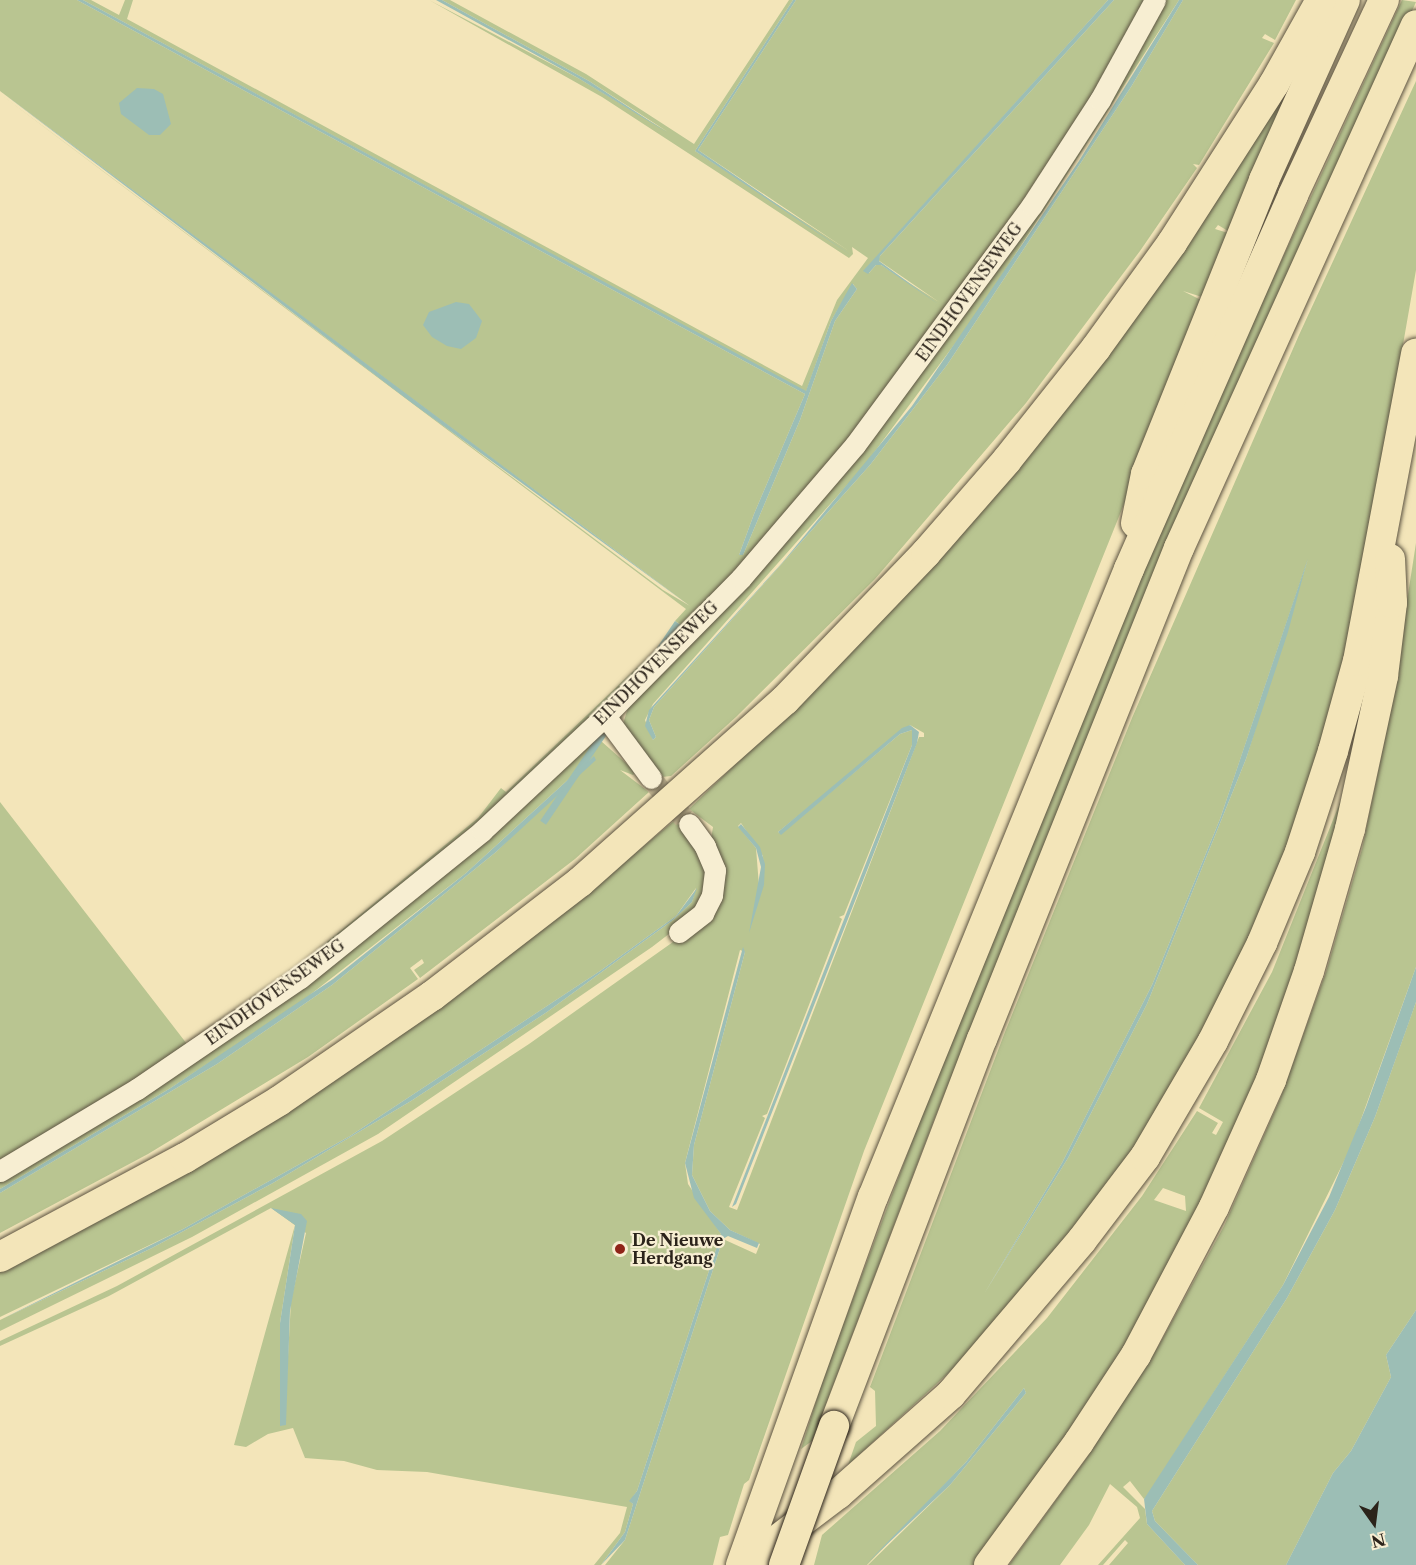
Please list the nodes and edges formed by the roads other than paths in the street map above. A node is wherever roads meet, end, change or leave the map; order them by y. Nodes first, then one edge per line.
1 (1155, 0) edge
2 (1321, 0) edge
3 (1346, 0) edge
4 (1384, 0) edge
5 (1416, 25) edge
6 (1416, 353) edge
7 (1388, 515) junction
8 (1129, 569) junction
9 (605, 716) junction
10 (651, 778) tunnel mouth
11 (689, 824) tunnel mouth
12 (679, 932) dead end
13 (0, 1171) edge
14 (0, 1257) edge
15 (743, 1565) edge
16 (784, 1565) edge
17 (989, 1565) edge

1 - 9 street, EINDHOVENSEWEG
2 - 14 highway
3 - 8 highway
4 - 8 highway
5 - 16 highway, bridge
6 - 7 highway
7 - 15 highway
7 - 17 highway
8 - 15 highway
9 - 10 street
9 - 13 street, EINDHOVENSEWEG
11 - 12 street

